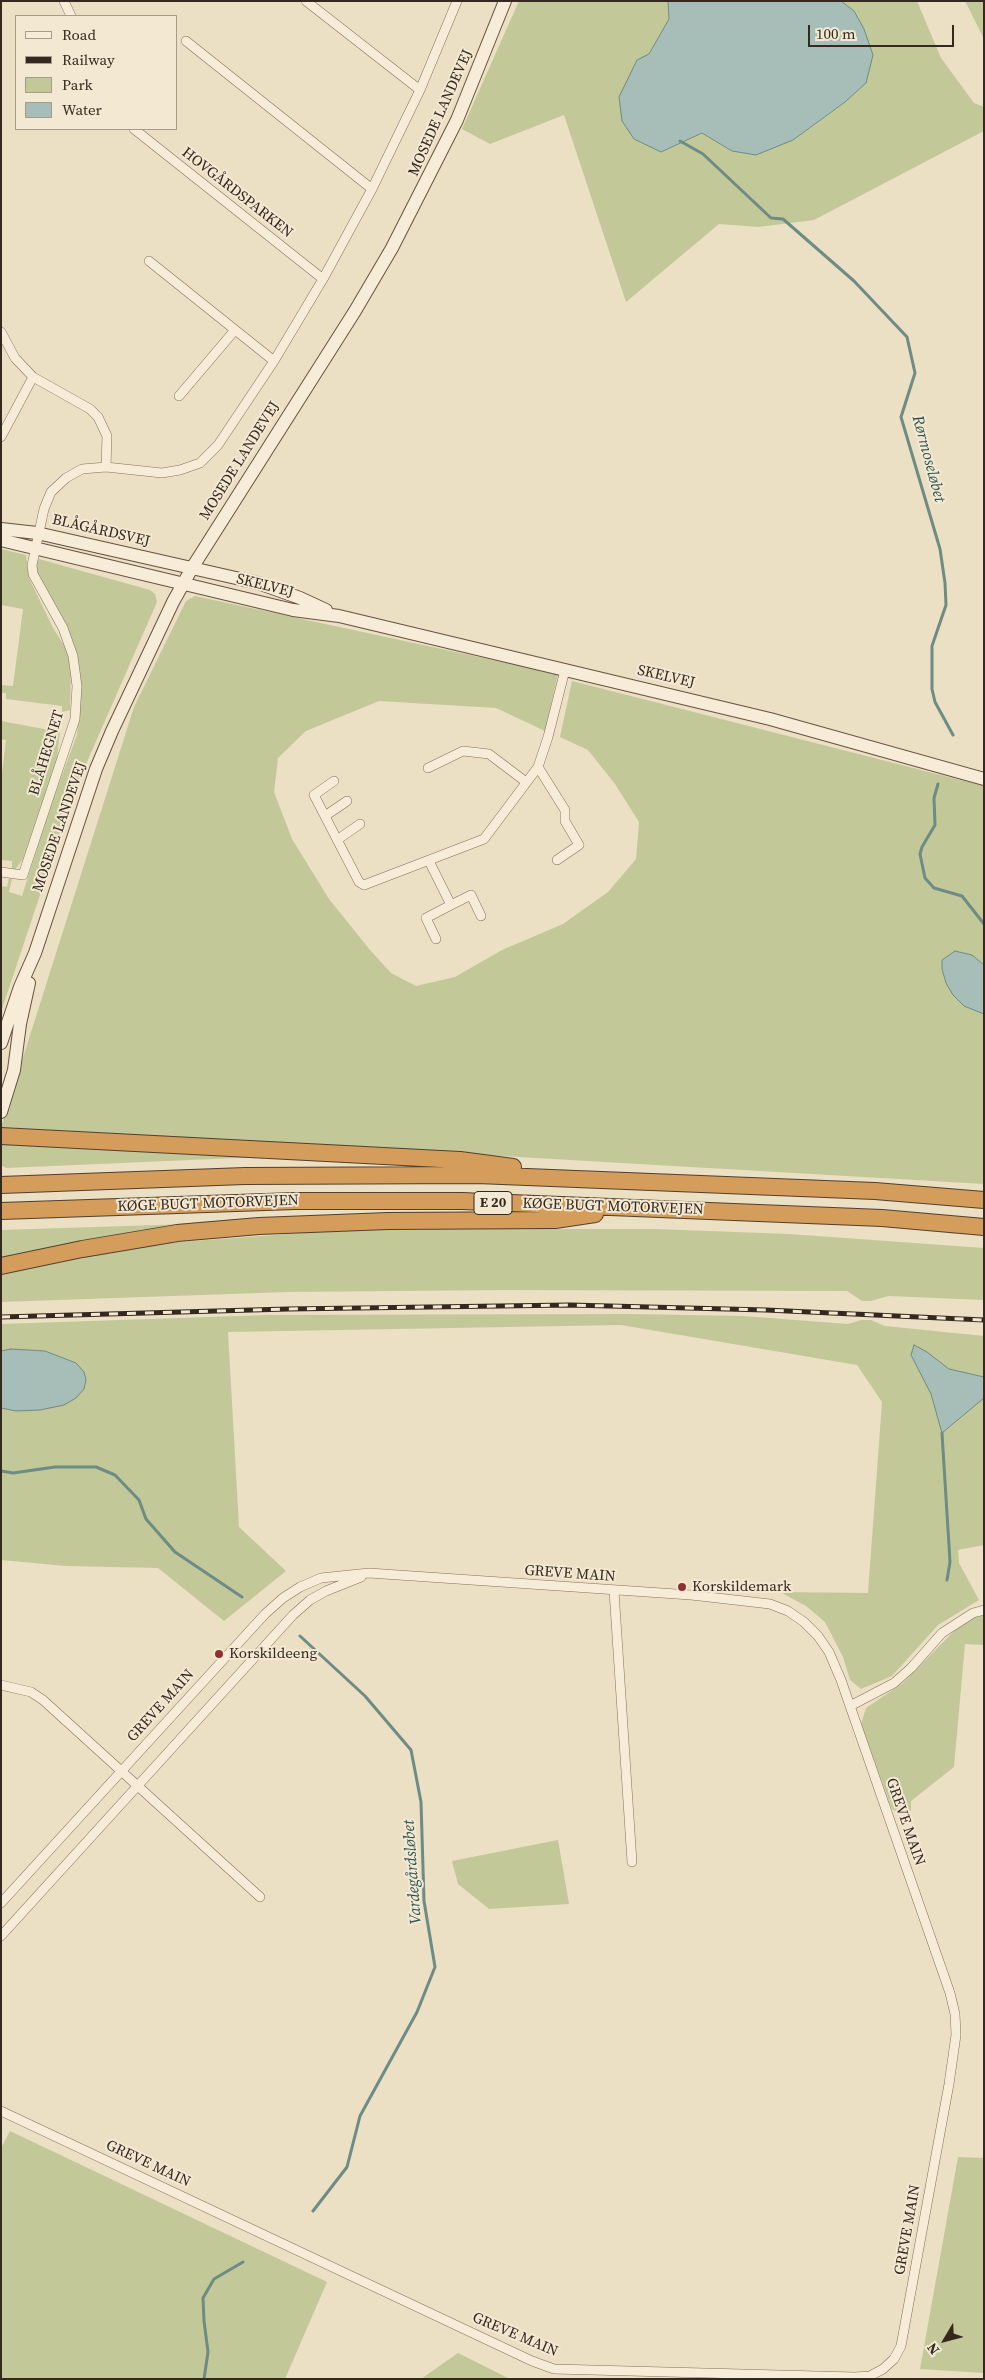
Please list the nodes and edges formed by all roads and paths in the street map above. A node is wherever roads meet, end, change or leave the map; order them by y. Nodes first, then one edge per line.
1 (64, 1) edge
2 (306, 1) edge
3 (457, 1) edge
4 (506, 1) edge
5 (71, 15) edge
6 (186, 41) dead end
7 (420, 90) junction
8 (135, 130) edge
9 (372, 189) junction
10 (149, 262) dead end
11 (322, 279) junction
12 (235, 330) junction
13 (1, 332) edge
14 (274, 361) junction
15 (33, 377) junction
16 (179, 396) dead end
17 (1, 437) edge
18 (106, 468) junction
19 (1, 529) edge
20 (37, 534) junction
21 (1, 540) edge
22 (34, 548) junction
23 (192, 568) junction
24 (185, 582) junction
25 (339, 616) junction
26 (565, 670) junction
27 (538, 767) junction
28 (428, 768) dead end
29 (984, 779) edge
30 (334, 781) dead end
31 (526, 782) junction
32 (347, 801) dead end
33 (325, 816) junction
34 (360, 824) dead end
35 (337, 840) junction
36 (557, 860) dead end
37 (429, 861) junction
38 (1, 872) edge
39 (451, 905) junction
40 (481, 916) dead end
41 (436, 939) dead end
42 (35, 953) junction
43 (1, 1043) edge
44 (1, 1112) edge
45 (1, 1125) edge
46 (8, 1136) edge
47 (597, 1179) junction
48 (1, 1185) edge
49 (984, 1200) edge
50 (629, 1208) junction
51 (1, 1211) edge
52 (984, 1227) edge
53 (1, 1266) edge
54 (369, 1573) junction
55 (614, 1591) junction
56 (984, 1610) edge
57 (1, 1685) edge
58 (850, 1706) junction
59 (121, 1771) junction
60 (138, 1785) junction
61 (632, 1862) dead end
62 (260, 1897) dead end
63 (1, 1904) edge
64 (1, 1936) edge
65 (1, 2111) edge

1 - 5 street
2 - 7 street
3 - 7 street
4 - 23 street, MOSEDE LANDEVEJ
6 - 9 street
7 - 9 street
8 - 11 street, HOVGÅRDSPARKEN
9 - 11 street
10 - 12 street
11 - 14 street
12 - 14 street
12 - 16 street
13 - 15 street
14 - 18 street
15 - 17 street
15 - 18 street
18 - 20 street
19 - 20 street, BLÅGÅRDSVEJ
20 - 22 street, BLÅHEGNET
20 - 23 street, BLÅGÅRDSVEJ
21 - 22 street, BLÅGÅRDSVEJ
22 - 24 street, BLÅGÅRDSVEJ
22 - 38 street, BLÅHEGNET
23 - 24 street, MOSEDE LANDEVEJ
23 - 25 street, SKELVEJ
24 - 25 street, SKELVEJ
24 - 42 street, MOSEDE LANDEVEJ
25 - 26 street, SKELVEJ
26 - 27 street
26 - 29 street, SKELVEJ
27 - 31 street
27 - 36 street
28 - 31 street
30 - 33 street
31 - 37 street
32 - 33 street
33 - 35 street
34 - 35 street
35 - 37 street
37 - 39 street
39 - 40 street
39 - 41 street
42 - 43 street, MOSEDE LANDEVEJ
42 - 44 street, MOSEDE LANDEVEJ
45 - 46 highway
46 - 47 highway
47 - 48 highway, KØGE BUGT MOTORVEJEN / E 20
47 - 49 highway, KØGE BUGT MOTORVEJEN / E 20
50 - 51 highway, KØGE BUGT MOTORVEJEN / E 20
50 - 52 highway, KØGE BUGT MOTORVEJEN / E 20
50 - 53 highway
54 - 55 street, GREVE MAIN
54 - 59 street, GREVE MAIN
54 - 60 street, GREVE MAIN
55 - 58 street, GREVE MAIN
55 - 61 street
56 - 58 street
57 - 59 street
58 - 65 street, GREVE MAIN
59 - 60 street
59 - 63 street, GREVE MAIN
60 - 62 street
60 - 64 street, GREVE MAIN

